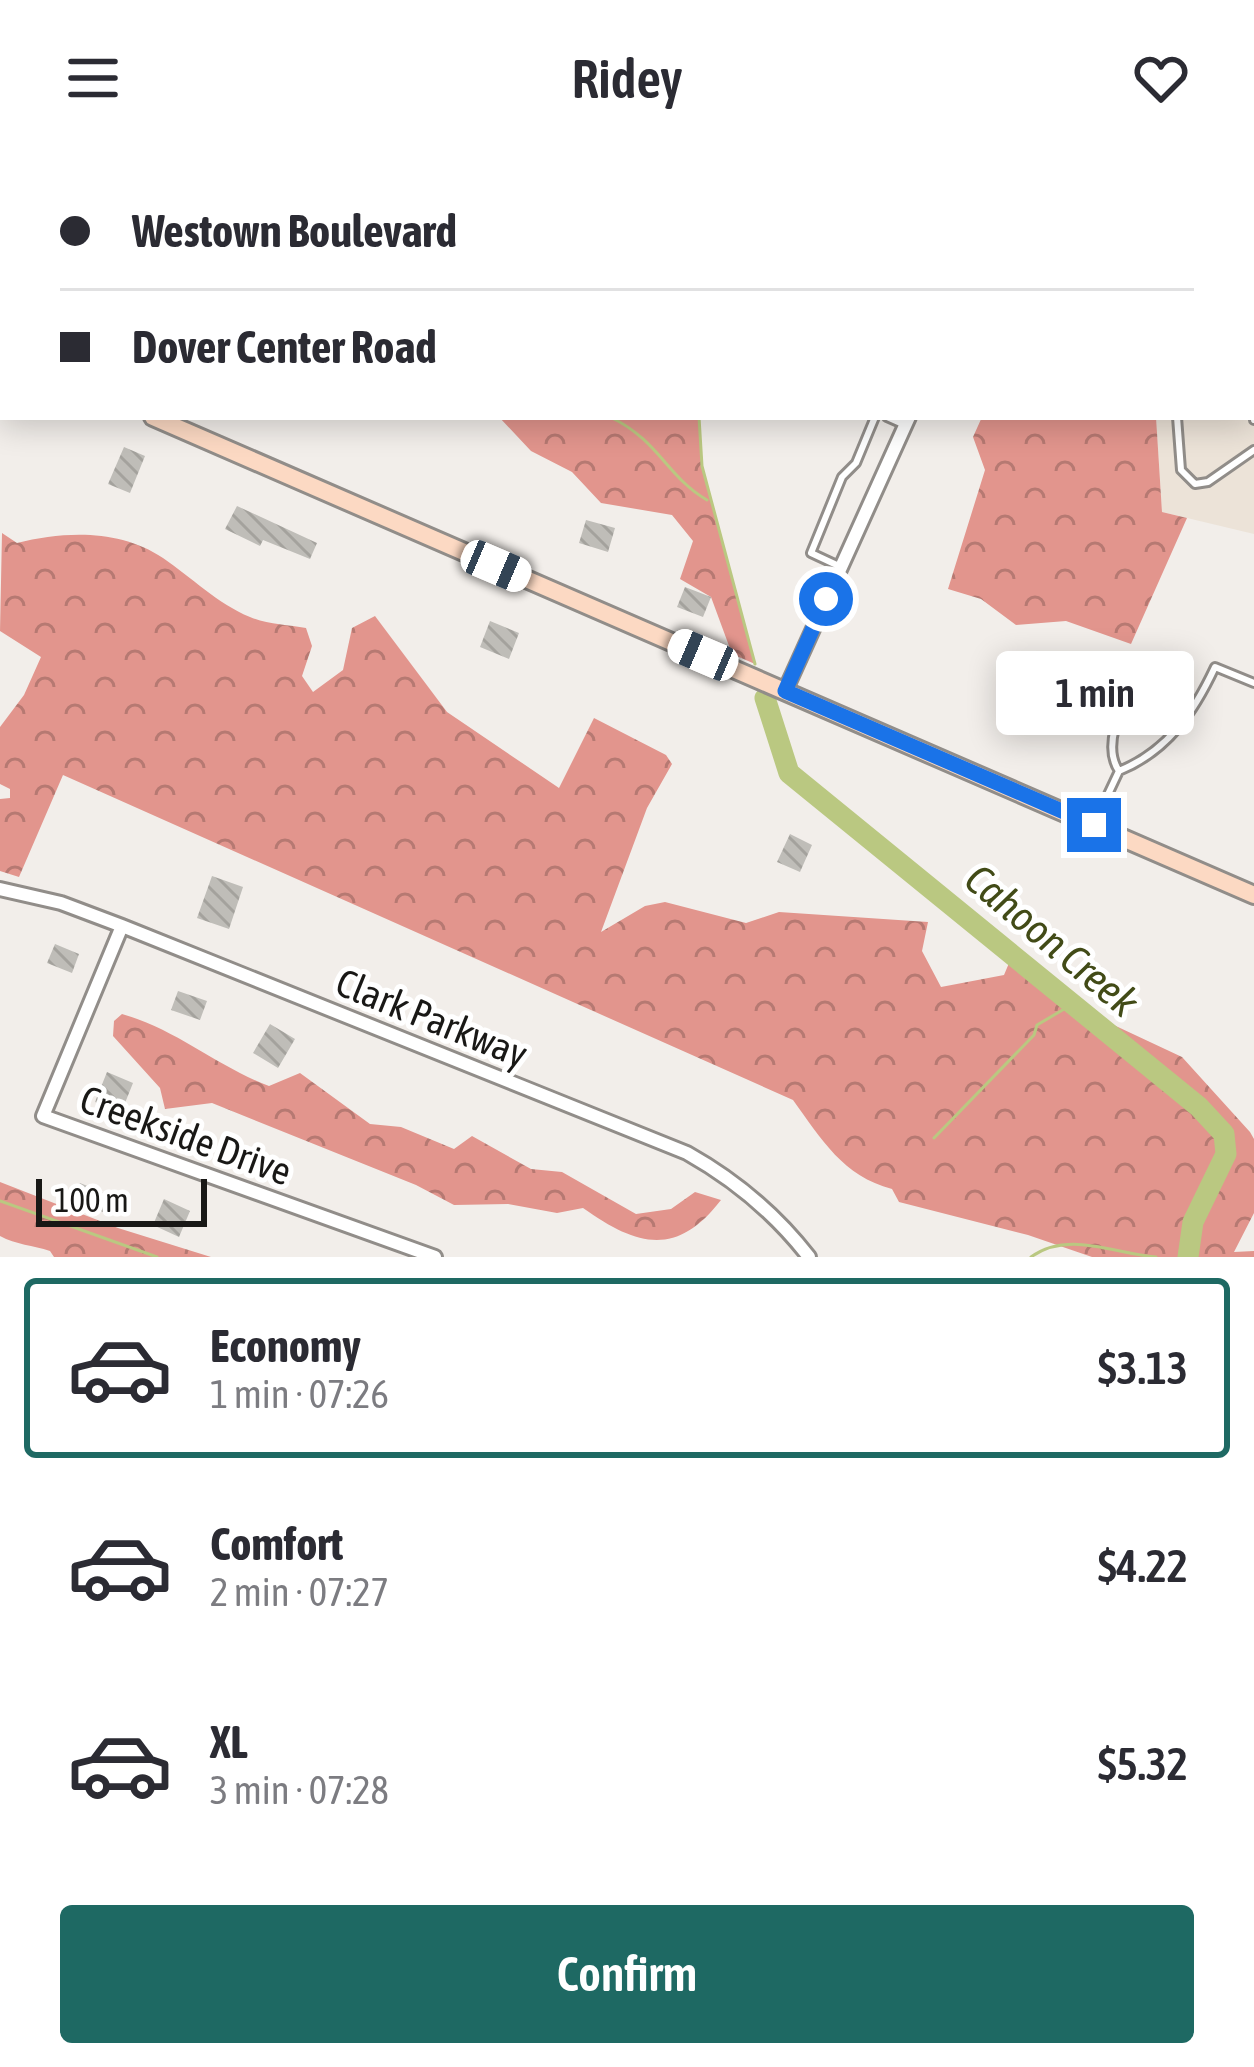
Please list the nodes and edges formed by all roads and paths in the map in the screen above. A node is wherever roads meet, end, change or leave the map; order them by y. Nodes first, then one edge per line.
1 (160, 420) edge
2 (874, 420) edge
3 (1178, 420) edge
4 (907, 421) edge
5 (1254, 450) edge
6 (841, 567) junction
7 (1254, 683) edge
8 (785, 691) junction
9 (1189, 716) junction
10 (1119, 771) junction
11 (1094, 825) junction
12 (0, 889) edge
13 (1254, 895) edge
14 (122, 926) junction
15 (435, 1257) edge
16 (808, 1257) edge

1 - 8 street
2 - 6 lane
3 - 5 lane
4 - 6 street
6 - 8 street
7 - 9 lane
8 - 11 street
9 - 10 lane
9 - 10 lane
10 - 11 lane
11 - 13 street
12 - 14 street, Clark Parkway
14 - 15 street, Creekside Drive
14 - 16 street, Clark Parkway

